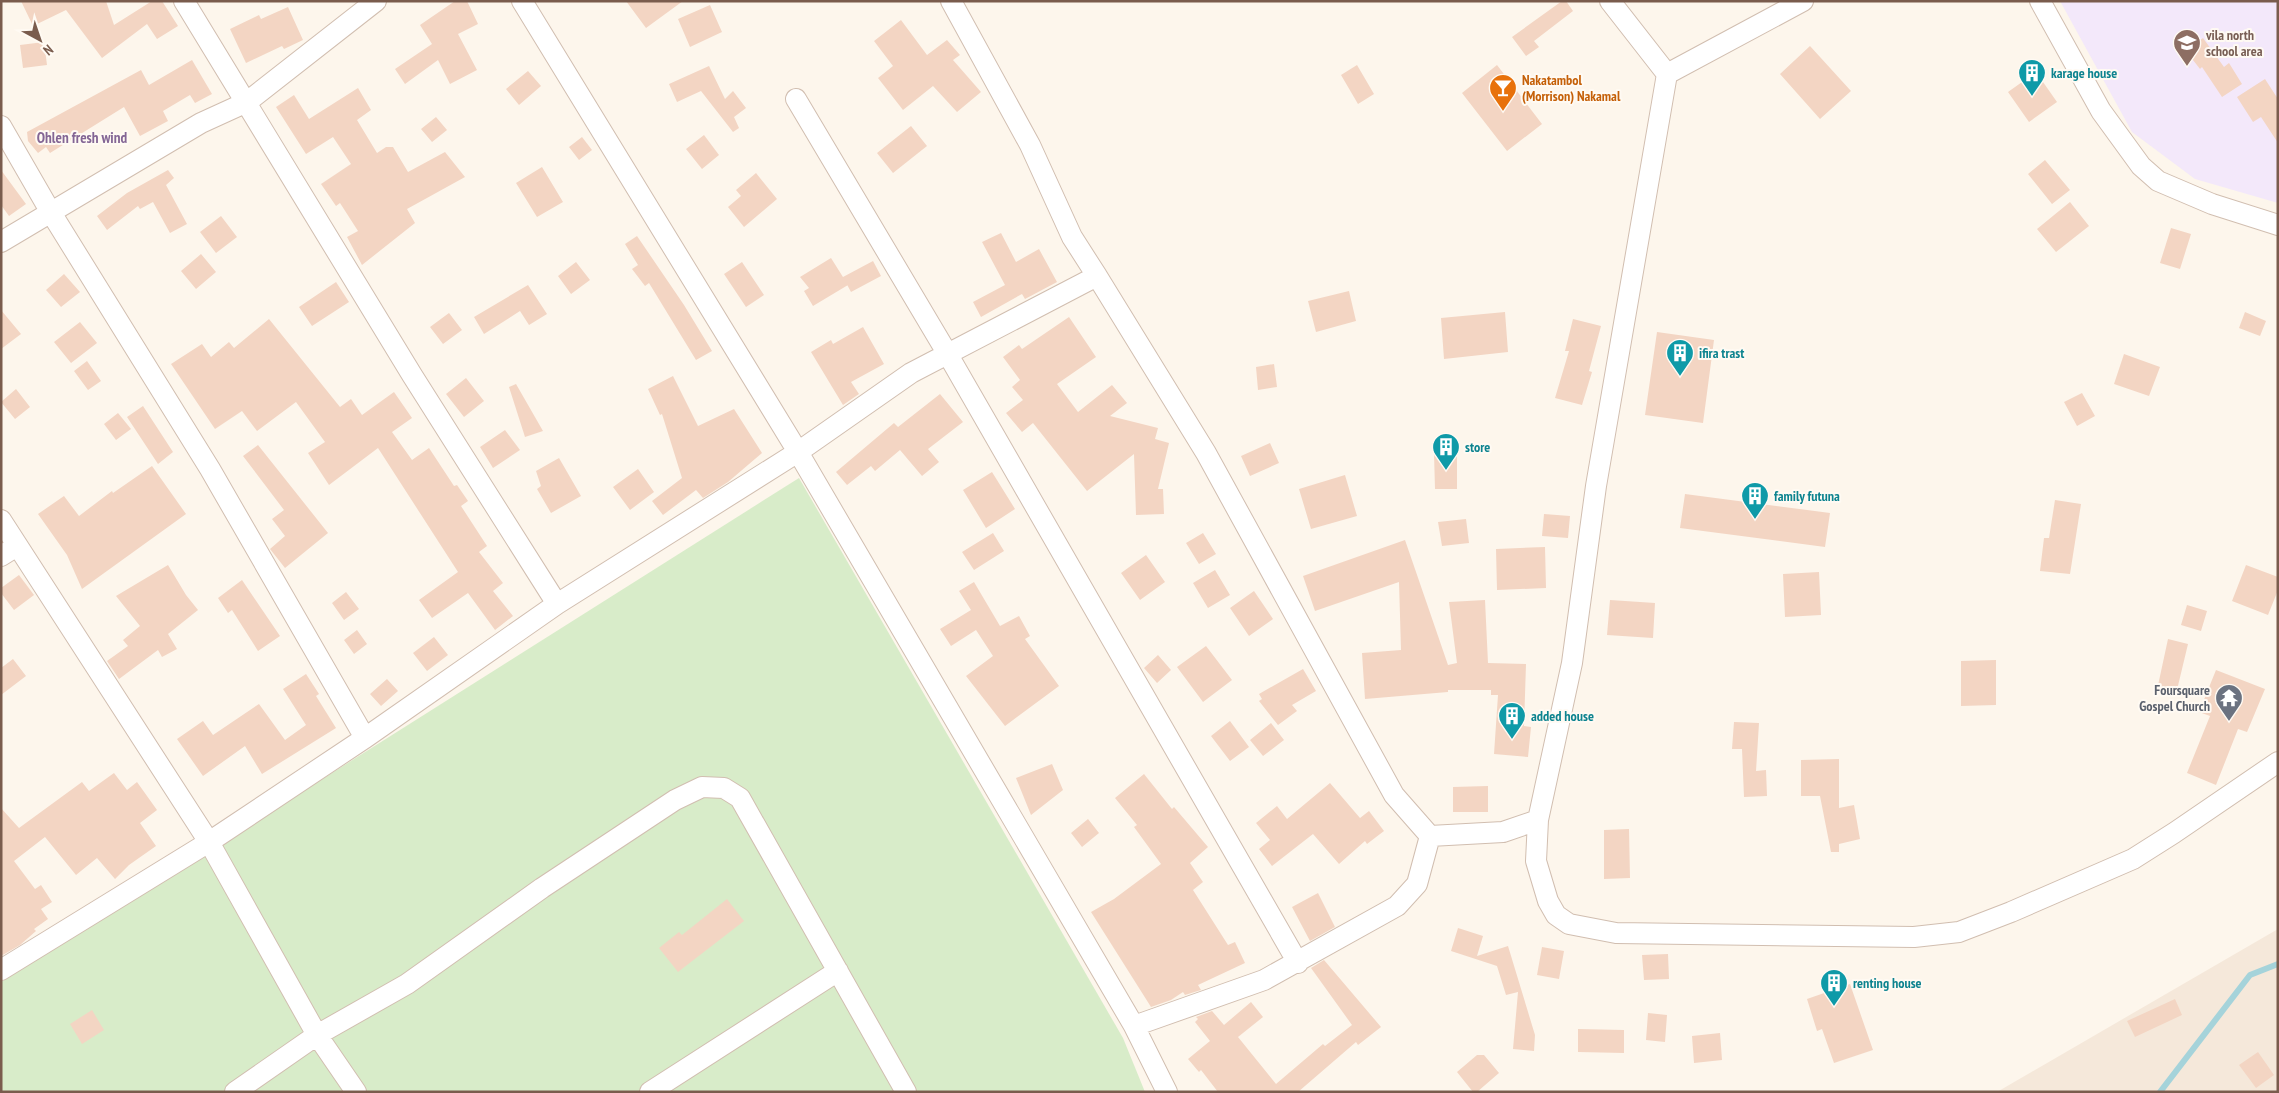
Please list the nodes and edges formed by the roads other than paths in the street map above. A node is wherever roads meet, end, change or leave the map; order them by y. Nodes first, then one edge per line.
1 (184, 1) edge
2 (376, 1) edge
3 (522, 1) edge
4 (951, 1) edge
5 (1610, 1) edge
6 (1803, 1) edge
7 (2040, 1) edge
8 (1667, 74) junction
9 (796, 98) dead end
10 (248, 102) junction
11 (1, 126) edge
12 (50, 211) junction
13 (2278, 225) edge
14 (1, 242) edge
15 (1097, 276) junction
16 (947, 353) junction
17 (798, 452) junction
18 (1, 520) edge
19 (9, 551) edge
20 (557, 604) junction
21 (365, 738) junction
22 (2278, 762) edge
23 (1538, 820) junction
24 (1430, 836) junction
25 (209, 842) junction
26 (1298, 963) junction
27 (1, 970) edge
28 (838, 971) junction
29 (1134, 1026) junction
30 (317, 1035) junction
31 (235, 1092) edge
32 (356, 1092) edge
33 (650, 1092) edge
34 (906, 1092) edge
35 (1167, 1092) edge

1 - 10 street
2 - 10 street
3 - 17 street
4 - 15 street
5 - 8 street
6 - 8 street
7 - 13 street
8 - 23 street
9 - 16 street
10 - 12 street
10 - 20 street
11 - 12 street
12 - 14 street
12 - 21 street
15 - 16 street
15 - 24 street
16 - 17 street
16 - 26 street
17 - 20 street
17 - 29 street
18 - 19 street
19 - 25 street
20 - 21 street
21 - 25 street
22 - 23 street
23 - 24 street
24 - 26 street
25 - 27 street
25 - 30 street
26 - 29 street
28 - 30 street
28 - 33 street
28 - 34 street
29 - 35 street
30 - 31 street
30 - 32 street

